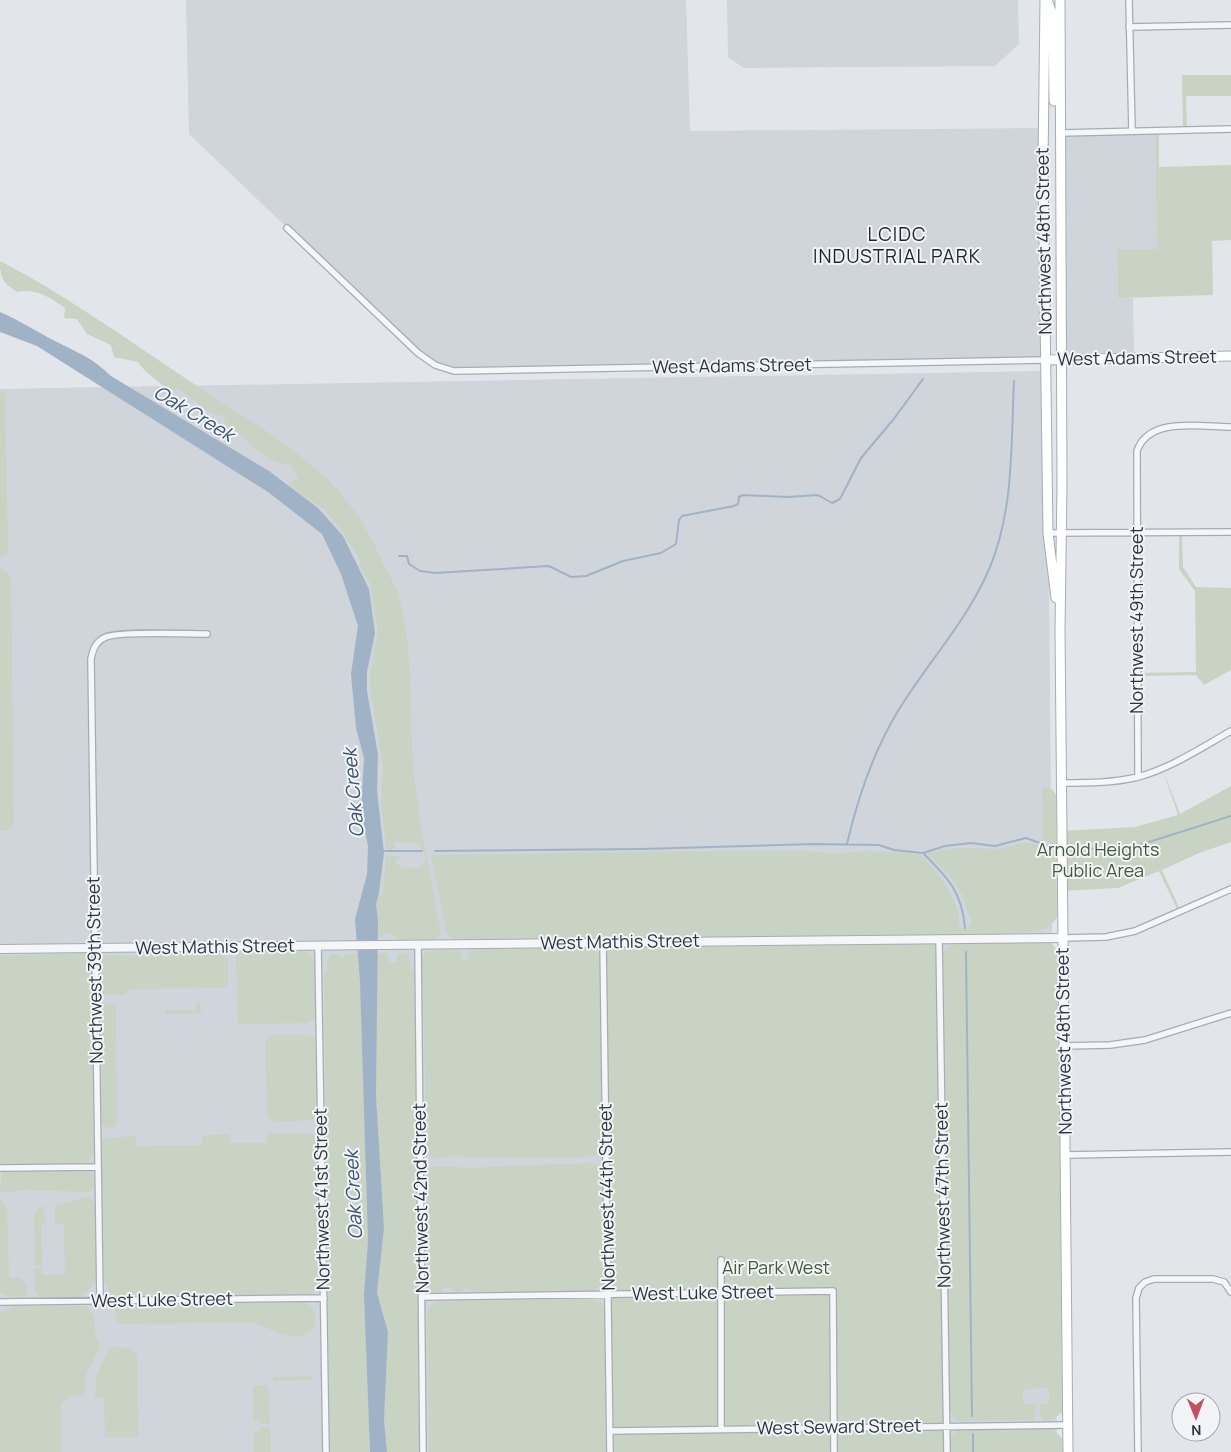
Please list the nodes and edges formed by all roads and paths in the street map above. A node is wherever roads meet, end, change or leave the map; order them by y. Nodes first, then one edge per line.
1 (1046, 0) edge
2 (1060, 0) edge
3 (1129, 0) edge
4 (1231, 25) edge
5 (1129, 27) junction
6 (1231, 129) edge
7 (1132, 131) junction
8 (1060, 133) junction
9 (287, 228) dead end
10 (1231, 356) edge
11 (1045, 360) junction
12 (1061, 360) junction
13 (1231, 427) edge
14 (1136, 532) junction
15 (1231, 532) edge
16 (1048, 533) junction
17 (1062, 533) junction
18 (1060, 631) junction
19 (206, 634) dead end
20 (1231, 731) edge
21 (1138, 777) junction
22 (1061, 783) junction
23 (1231, 889) edge
24 (939, 938) junction
25 (1063, 938) junction
26 (603, 942) junction
27 (418, 944) junction
28 (318, 946) junction
29 (94, 948) junction
30 (0, 949) edge
31 (1231, 1013) edge
32 (1064, 1046) junction
33 (1231, 1152) edge
34 (1065, 1155) junction
35 (98, 1167) junction
36 (0, 1168) edge
37 (721, 1260) dead end
38 (1231, 1292) edge
39 (721, 1293) junction
40 (609, 1294) junction
41 (422, 1296) junction
42 (324, 1298) junction
43 (100, 1300) junction
44 (0, 1302) edge
45 (1067, 1424) junction
46 (947, 1426) junction
47 (834, 1428) junction
48 (721, 1429) junction
49 (610, 1431) junction
50 (326, 1452) edge
51 (423, 1452) edge
52 (610, 1452) edge
53 (834, 1452) edge
54 (947, 1452) edge
55 (1068, 1452) edge
56 (1138, 1452) edge

1 - 8 main road
1 - 11 main road, Northwest 48th Street
2 - 8 main road, Northwest 48th Street
3 - 5 street
4 - 5 street
5 - 7 street
6 - 7 street
7 - 8 street
8 - 12 main road, Northwest 48th Street
9 - 11 street, West Adams Street
10 - 12 main road, West Adams Street
11 - 12 main road, West Adams Street
11 - 16 main road, Northwest 48th Street
12 - 17 main road, Northwest 48th Street
13 - 14 street, Northwest 49th Street
14 - 15 street
14 - 17 street
14 - 21 street, Northwest 49th Street
16 - 17 street
16 - 18 main road, Northwest 48th Street
17 - 18 main road, Northwest 48th Street
18 - 22 main road, Northwest 48th Street
19 - 29 street, Northwest 39th Street
20 - 21 street
21 - 22 street
22 - 25 main road, Northwest 48th Street
23 - 25 street, West Mathis Street
24 - 25 street, West Mathis Street
24 - 26 street, West Mathis Street
24 - 46 street, Northwest 47th Street
25 - 32 main road, Northwest 48th Street
26 - 27 street, West Mathis Street
26 - 40 street, Northwest 44th Street
27 - 28 street, West Mathis Street
27 - 41 street, Northwest 42nd Street
28 - 29 street, West Mathis Street
28 - 42 street, Northwest 41st Street
29 - 30 street, West Mathis Street
29 - 35 street, Northwest 39th Street
31 - 32 street
32 - 34 main road, Northwest 48th Street
33 - 34 street
34 - 45 main road, Northwest 48th Street
35 - 36 street
35 - 43 street, Northwest 39th Street
37 - 39 street
38 - 56 street
39 - 40 street, West Luke Street
39 - 47 street, West Luke Street
39 - 48 street
40 - 41 street, West Luke Street
40 - 49 street, Northwest 44th Street
41 - 51 street, Northwest 42nd Street
42 - 43 street, West Luke Street
42 - 50 street, Northwest 41st Street
43 - 44 street, West Luke Street
45 - 46 street, West Seward Street
45 - 55 main road, Northwest 48th Street
46 - 47 street, West Seward Street
46 - 54 street, Northwest 47th Street
47 - 48 street, West Seward Street
47 - 53 street
48 - 49 street, West Seward Street
49 - 52 street, Northwest 44th Street

